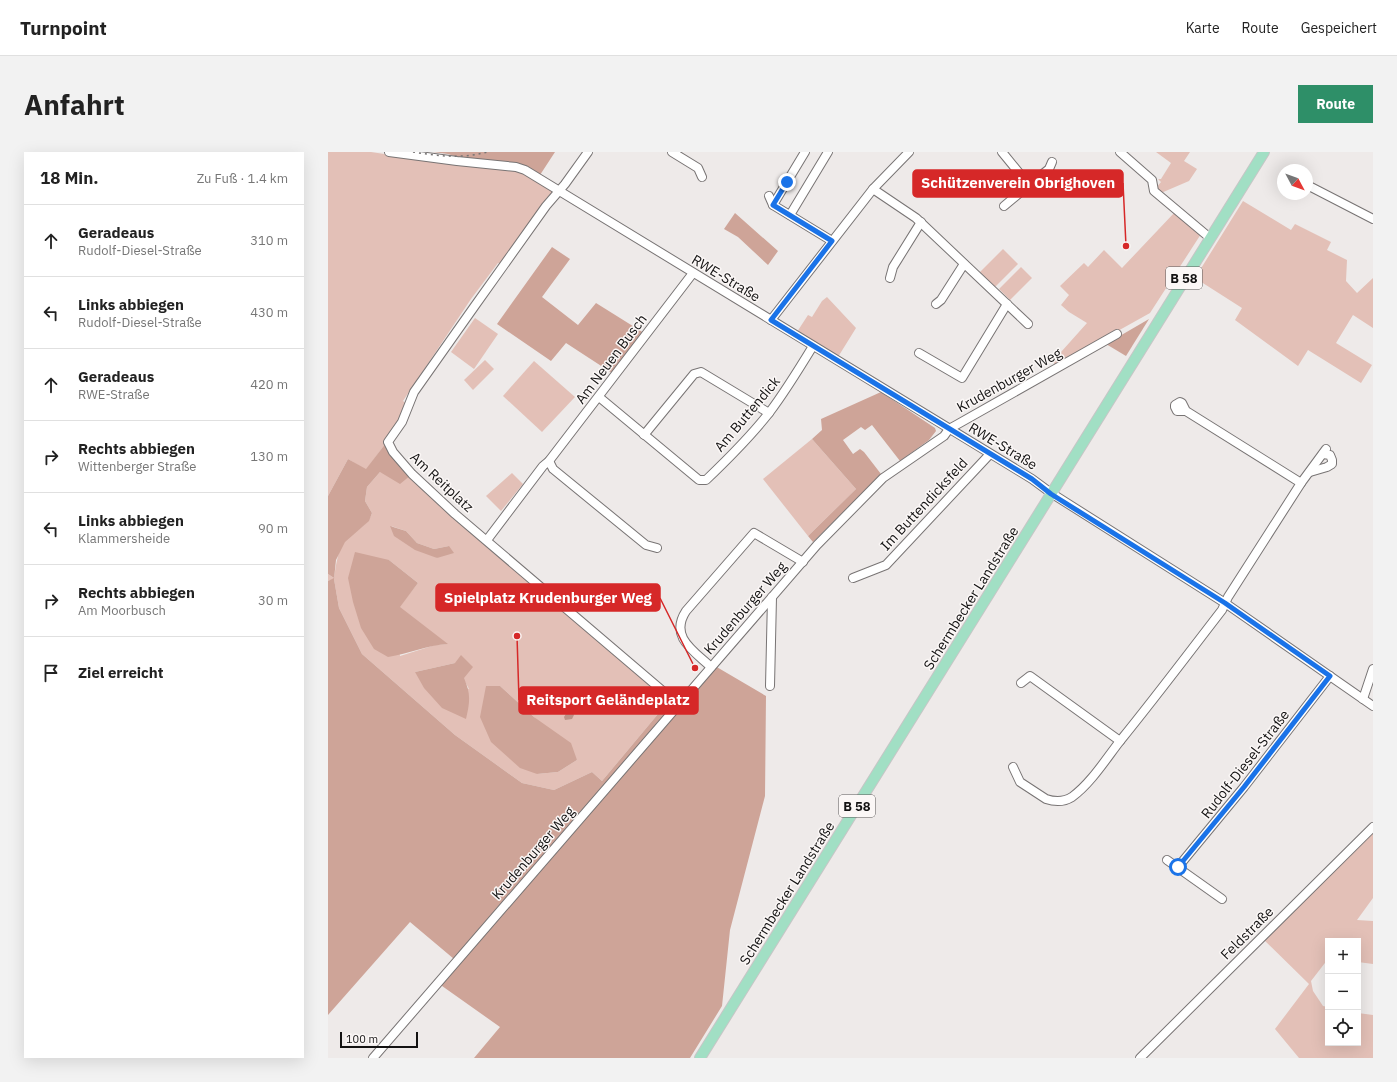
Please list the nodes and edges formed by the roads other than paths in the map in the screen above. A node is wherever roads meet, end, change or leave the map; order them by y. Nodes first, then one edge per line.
1 (389, 152) edge
2 (588, 152) edge
3 (672, 152) edge
4 (805, 152) edge
5 (909, 152) edge
6 (1002, 152) edge
7 (1120, 152) edge
8 (1264, 152) edge
9 (826, 153) edge
10 (1052, 162) dead end
11 (702, 177) dead end
12 (1029, 185) junction
13 (1313, 188) edge
14 (872, 189) junction
15 (558, 191) junction
16 (770, 196) dead end
17 (773, 205) junction
18 (1004, 206) dead end
19 (790, 215) junction
20 (1373, 219) edge
21 (921, 222) junction
22 (1210, 238) junction
23 (832, 241) junction
24 (964, 264) junction
25 (693, 273) junction
26 (890, 278) dead end
27 (936, 304) dead end
28 (1007, 304) junction
29 (771, 320) junction
30 (1028, 324) dead end
31 (1117, 334) dead end
32 (813, 346) junction
33 (919, 353) dead end
34 (598, 397) junction
35 (1186, 411) dead end
36 (769, 413) junction
37 (950, 429) junction
38 (644, 435) junction
39 (990, 454) junction
40 (549, 461) junction
41 (1310, 472) junction
42 (1301, 484) junction
43 (1051, 494) junction
44 (487, 540) junction
45 (657, 548) dead end
46 (803, 562) junction
47 (853, 578) dead end
48 (772, 597) junction
49 (1225, 603) junction
50 (711, 667) junction
51 (1373, 669) edge
52 (1330, 676) junction
53 (1021, 683) dead end
54 (770, 686) dead end
55 (1363, 699) junction
56 (678, 704) junction
57 (1373, 706) edge
58 (1120, 741) junction
59 (1013, 767) dead end
60 (1373, 827) edge
61 (1167, 860) dead end
62 (1178, 867) junction
63 (1222, 898) dead end
64 (372, 1058) edge
65 (700, 1058) edge
66 (1140, 1058) edge

1 - 15 street, RWE-Straße
2 - 15 street
3 - 11 street
4 - 17 street
5 - 14 street
6 - 12 street
7 - 22 street
8 - 22 main road, Schermbecker Landstraße / B 58
9 - 19 street
10 - 12 street
12 - 18 street
13 - 20 street
14 - 21 street
14 - 23 street
15 - 25 street, RWE-Straße
15 - 44 street, Am Reitplatz
16 - 17 street
17 - 19 street
19 - 23 street
21 - 24 street
21 - 26 street
22 - 43 main road, Schermbecker Landstraße / B 58
23 - 29 street
24 - 27 street
24 - 28 street
25 - 29 street, RWE-Straße
25 - 34 street, Am Neuen Busch
28 - 30 street
28 - 33 street
29 - 32 street, RWE-Straße
31 - 37 street, Krudenburger Weg
32 - 36 street, Am Buttendick
32 - 37 street, RWE-Straße
34 - 38 street, Am Buttendick
34 - 40 street, Am Neuen Busch
35 - 42 street
36 - 38 street
36 - 38 street, Am Buttendick
37 - 39 street, RWE-Straße
37 - 46 street, Krudenburger Weg
39 - 43 street, RWE-Straße
39 - 47 street, Im Buttendicksfeld
40 - 44 street, Am Neuen Busch
40 - 45 street
41 - 41 street
41 - 42 street
42 - 49 street
43 - 49 street
43 - 65 main road, Schermbecker Landstraße / B 58
44 - 56 street, Am Reitplatz
46 - 48 street, Krudenburger Weg
46 - 50 street
48 - 50 street, Krudenburger Weg
48 - 54 street
49 - 52 street
49 - 58 street
50 - 56 street, Krudenburger Weg
51 - 55 street
52 - 55 street
52 - 62 street, Rudolf-Diesel-Straße
53 - 58 street
55 - 57 street
56 - 64 street, Krudenburger Weg
58 - 59 street
60 - 66 street, Feldstraße
61 - 62 street
62 - 63 street

